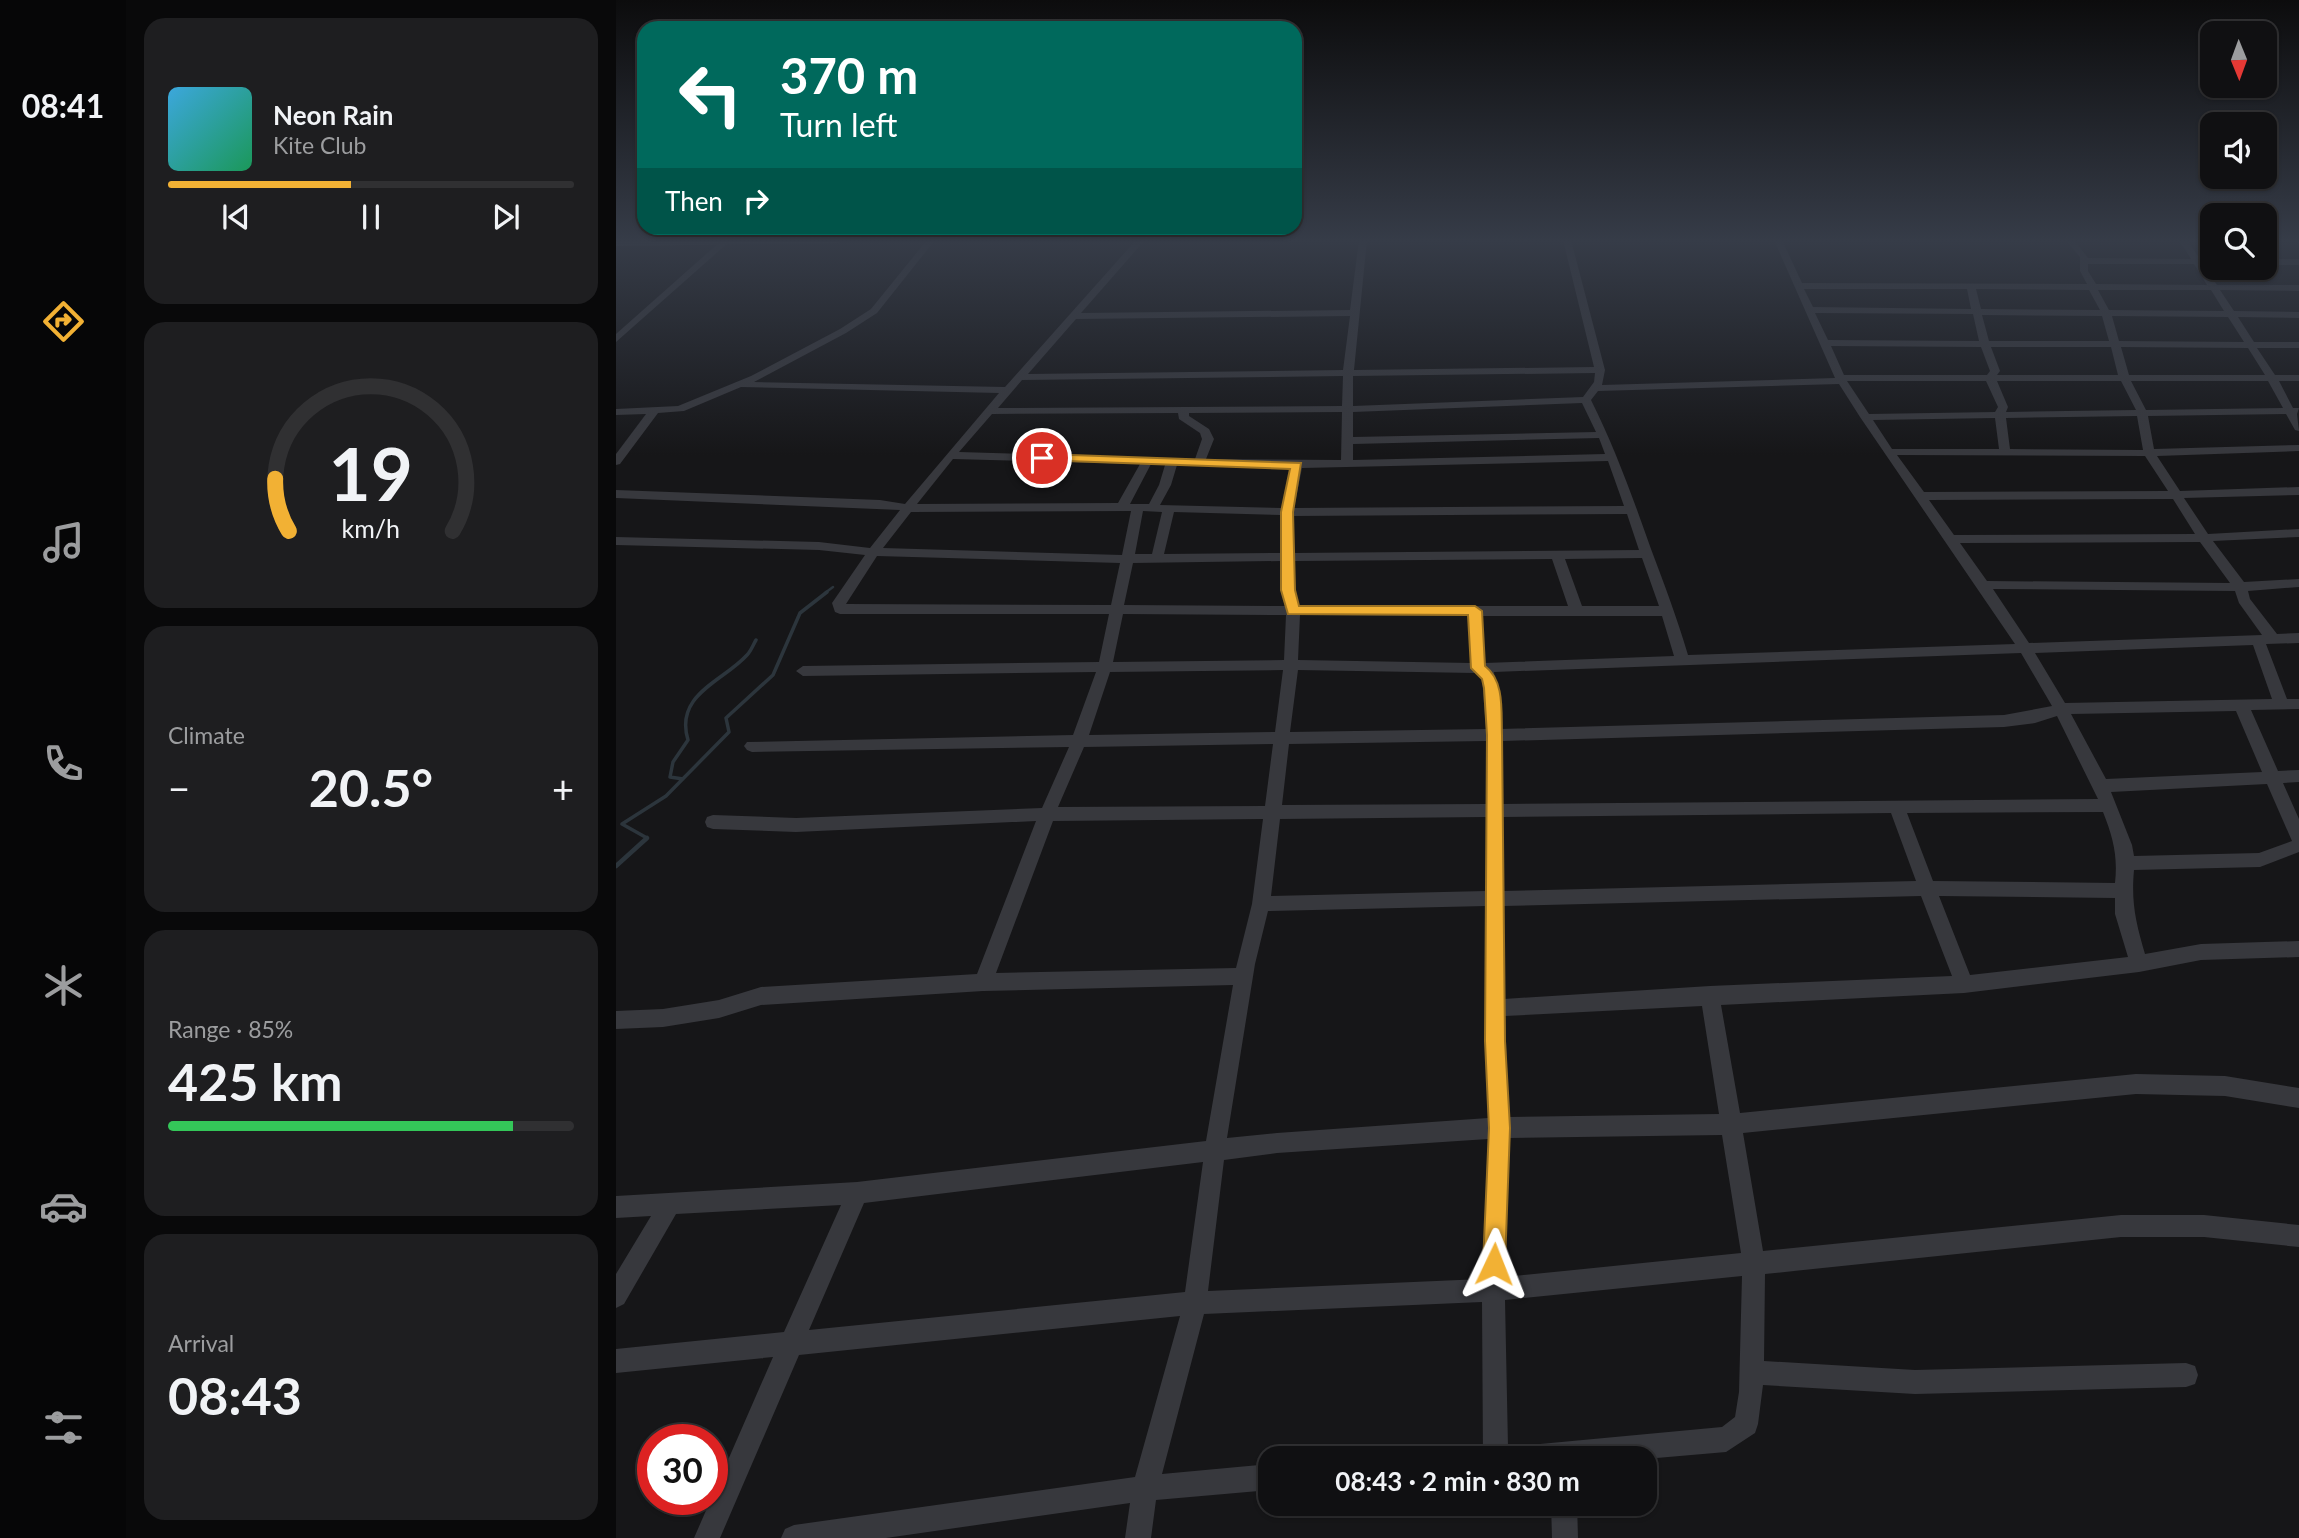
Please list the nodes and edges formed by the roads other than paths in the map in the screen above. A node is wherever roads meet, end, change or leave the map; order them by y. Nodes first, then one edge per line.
1 (647, 312) edge
2 (873, 312) edge
3 (1079, 312) edge
4 (1585, 312) edge
5 (1813, 312) edge
6 (1957, 312) edge
7 (1976, 312) junction
8 (2230, 312) edge
9 (1355, 313) joint
10 (2106, 313) junction
11 (2232, 315) junction
12 (2299, 315) edge
13 (1075, 316) junction
14 (616, 339) edge
15 (1826, 343) junction
16 (1985, 345) junction
17 (2113, 345) junction
18 (2250, 345) junction
19 (2299, 345) edge
20 (1600, 370) junction
21 (1348, 375) junction
22 (1021, 377) junction
23 (2124, 377) junction
24 (2299, 377) edge
25 (1990, 378) junction
26 (2272, 378) junction
27 (1841, 379) junction
28 (742, 384) junction
29 (1594, 388) junction
30 (1009, 390) junction
31 (1587, 400) junction
32 (1347, 408) junction
33 (1184, 410) junction
34 (992, 411) junction
35 (2294, 411) edge
36 (616, 412) edge
37 (653, 412) junction
38 (2142, 412) junction
39 (2000, 413) junction
40 (1865, 417) junction
41 (2299, 428) edge
42 (1604, 435) junction
43 (1347, 441) junction
44 (2299, 448) edge
45 (2005, 452) junction
46 (1889, 453) junction
47 (2150, 453) junction
48 (955, 455) junction
49 (1612, 457) junction
50 (1148, 460) junction
51 (1200, 460) dead end
52 (1172, 461) junction
53 (616, 462) edge
54 (1297, 466) junction
55 (1347, 466) junction
56 (2299, 491) edge
57 (616, 494) edge
58 (2176, 495) junction
59 (1921, 496) junction
60 (1138, 507) junction
61 (910, 508) junction
62 (1169, 508) junction
63 (1633, 510) junction
64 (1287, 512) junction
65 (2299, 533) edge
66 (2204, 538) junction
67 (1950, 539) junction
68 (616, 541) edge
69 (873, 552) junction
70 (1647, 554) junction
71 (1557, 555) junction
72 (1287, 556) junction
73 (1157, 558) junction
74 (1127, 559) junction
75 (2299, 583) edge
76 (1983, 585) junction
77 (2240, 587) junction
78 (1117, 608) junction
79 (1293, 611) junction
80 (1475, 611) junction
81 (1669, 611) junction
82 (1577, 612) junction
83 (2299, 638) edge
84 (2265, 640) junction
85 (2025, 650) junction
86 (1682, 660) junction
87 (1291, 664) junction
88 (1105, 667) junction
89 (1478, 668) junction
90 (803, 671) dead end
91 (2281, 703) junction
92 (2299, 704) edge
93 (2242, 706) junction
94 (2062, 709) junction
95 (1494, 735) junction
96 (1283, 738) junction
97 (1079, 741) junction
98 (752, 746) dead end
99 (2299, 776) edge
100 (2275, 778) junction
101 (2101, 786) junction
102 (2110, 805) junction
103 (1896, 806) junction
104 (1493, 811) junction
105 (1273, 813) junction
106 (1047, 814) junction
107 (713, 822) dead end
108 (2299, 838) edge
109 (2299, 845) edge
110 (2126, 863) junction
111 (1928, 888) junction
112 (2123, 891) junction
113 (1496, 897) junction
114 (1261, 904) junction
115 (2299, 949) edge
116 (2139, 964) junction
117 (1244, 976) junction
118 (983, 982) junction
119 (1964, 984) junction
120 (1710, 996) junction
121 (1495, 1008) junction
122 (616, 1020) edge
123 (2299, 1098) edge
124 (1733, 1124) junction
125 (1499, 1128) junction
126 (1215, 1149) junction
127 (857, 1193) junction
128 (670, 1204) junction
129 (616, 1207) edge
130 (2299, 1236) edge
131 (1754, 1264) junction
132 (1493, 1290) junction
133 (616, 1296) edge
134 (1195, 1303) junction
135 (794, 1341) junction
136 (616, 1361) edge
137 (1750, 1372) junction
138 (2186, 1375) dead end
139 (1496, 1446) edge
140 (1657, 1446) edge
141 (1258, 1479) edge
142 (1145, 1488) junction
143 (1564, 1516) edge
144 (707, 1538) edge
145 (793, 1538) edge
146 (1138, 1538) edge
147 (1565, 1538) edge

1 - 14 street
2 - 28 street
3 - 13 street
4 - 20 street
5 - 15 street
6 - 7 street
7 - 10 street
7 - 16 street
8 - 11 street
9 - 13 street
9 - 21 street
10 - 11 street
10 - 17 street
11 - 12 street
11 - 18 street
13 - 22 street
15 - 16 street
15 - 27 street
16 - 17 street
16 - 25 street
17 - 18 street
17 - 23 street
18 - 19 street
18 - 26 street
20 - 21 street
20 - 29 street
21 - 22 street
21 - 32 street
22 - 30 street
23 - 25 street
23 - 26 street
23 - 38 street
24 - 26 street
25 - 27 street
25 - 39 street
26 - 35 street
27 - 29 street
27 - 40 street
28 - 30 street
28 - 37 street
29 - 31 street
30 - 34 street
31 - 32 street
31 - 42 street
32 - 33 street
32 - 43 street
33 - 34 street
33 - 51 street
34 - 48 street
35 - 38 street
35 - 41 street
36 - 37 street
37 - 53 street
38 - 39 street
38 - 47 street
39 - 40 street
39 - 45 street
40 - 46 street
42 - 43 street
42 - 49 street
43 - 55 street
44 - 47 street
45 - 46 street
45 - 47 street
46 - 59 street
47 - 58 street
48 - 50 street
48 - 61 street
49 - 55 street
49 - 63 street
50 - 52 street
50 - 60 street
52 - 54 street
52 - 60 street
54 - 55 street
54 - 64 street
56 - 58 street
57 - 61 street
58 - 59 street
58 - 66 street
59 - 67 street
60 - 61 street
60 - 62 street
60 - 74 street
61 - 69 street
62 - 64 street
62 - 73 street
63 - 64 street
63 - 70 street
64 - 72 street
65 - 66 street
66 - 67 street
66 - 77 street
67 - 76 street
68 - 69 street
69 - 74 street
69 - 78 street
70 - 71 street
70 - 81 street
71 - 72 street
71 - 82 street
72 - 73 street
72 - 79 street
73 - 74 street
74 - 78 street
75 - 77 street
76 - 77 street
76 - 85 street
77 - 84 street
78 - 79 street
78 - 88 street
79 - 80 street
79 - 87 street
80 - 82 street
80 - 89 street
81 - 82 street
81 - 86 street
83 - 84 street
84 - 85 street
84 - 91 street
85 - 86 street
85 - 94 street
86 - 89 street
87 - 88 street
87 - 89 street
87 - 96 street
88 - 90 street
88 - 97 street
89 - 95 street
91 - 92 street
91 - 93 street
93 - 94 street
93 - 100 street
94 - 95 street
94 - 101 street
95 - 96 street
95 - 104 street
96 - 97 street
96 - 105 street
97 - 98 street
97 - 106 street
99 - 100 street
100 - 101 street
100 - 108 street
101 - 102 street
102 - 103 street
102 - 110 street
103 - 104 street
103 - 111 street
104 - 105 street
104 - 113 street
105 - 106 street
105 - 114 street
106 - 107 street
106 - 118 street
109 - 110 street
110 - 112 street
111 - 112 street
111 - 113 street
111 - 119 street
112 - 116 street
113 - 114 street
113 - 121 street
114 - 117 street
115 - 116 street
116 - 119 street
117 - 118 street
117 - 126 street
118 - 122 street
119 - 120 street
120 - 121 street
120 - 124 street
121 - 125 street
123 - 124 street
124 - 125 street
124 - 131 street
125 - 126 street
125 - 132 street
126 - 127 street
126 - 134 street
127 - 128 street
127 - 135 street
128 - 129 street
128 - 133 street
130 - 131 street
131 - 132 street
131 - 137 street
132 - 134 street
132 - 139 street
134 - 135 street
134 - 142 street
135 - 136 street
135 - 144 street
137 - 138 street
137 - 140 street
141 - 142 street
142 - 145 street
142 - 146 street
143 - 147 street

